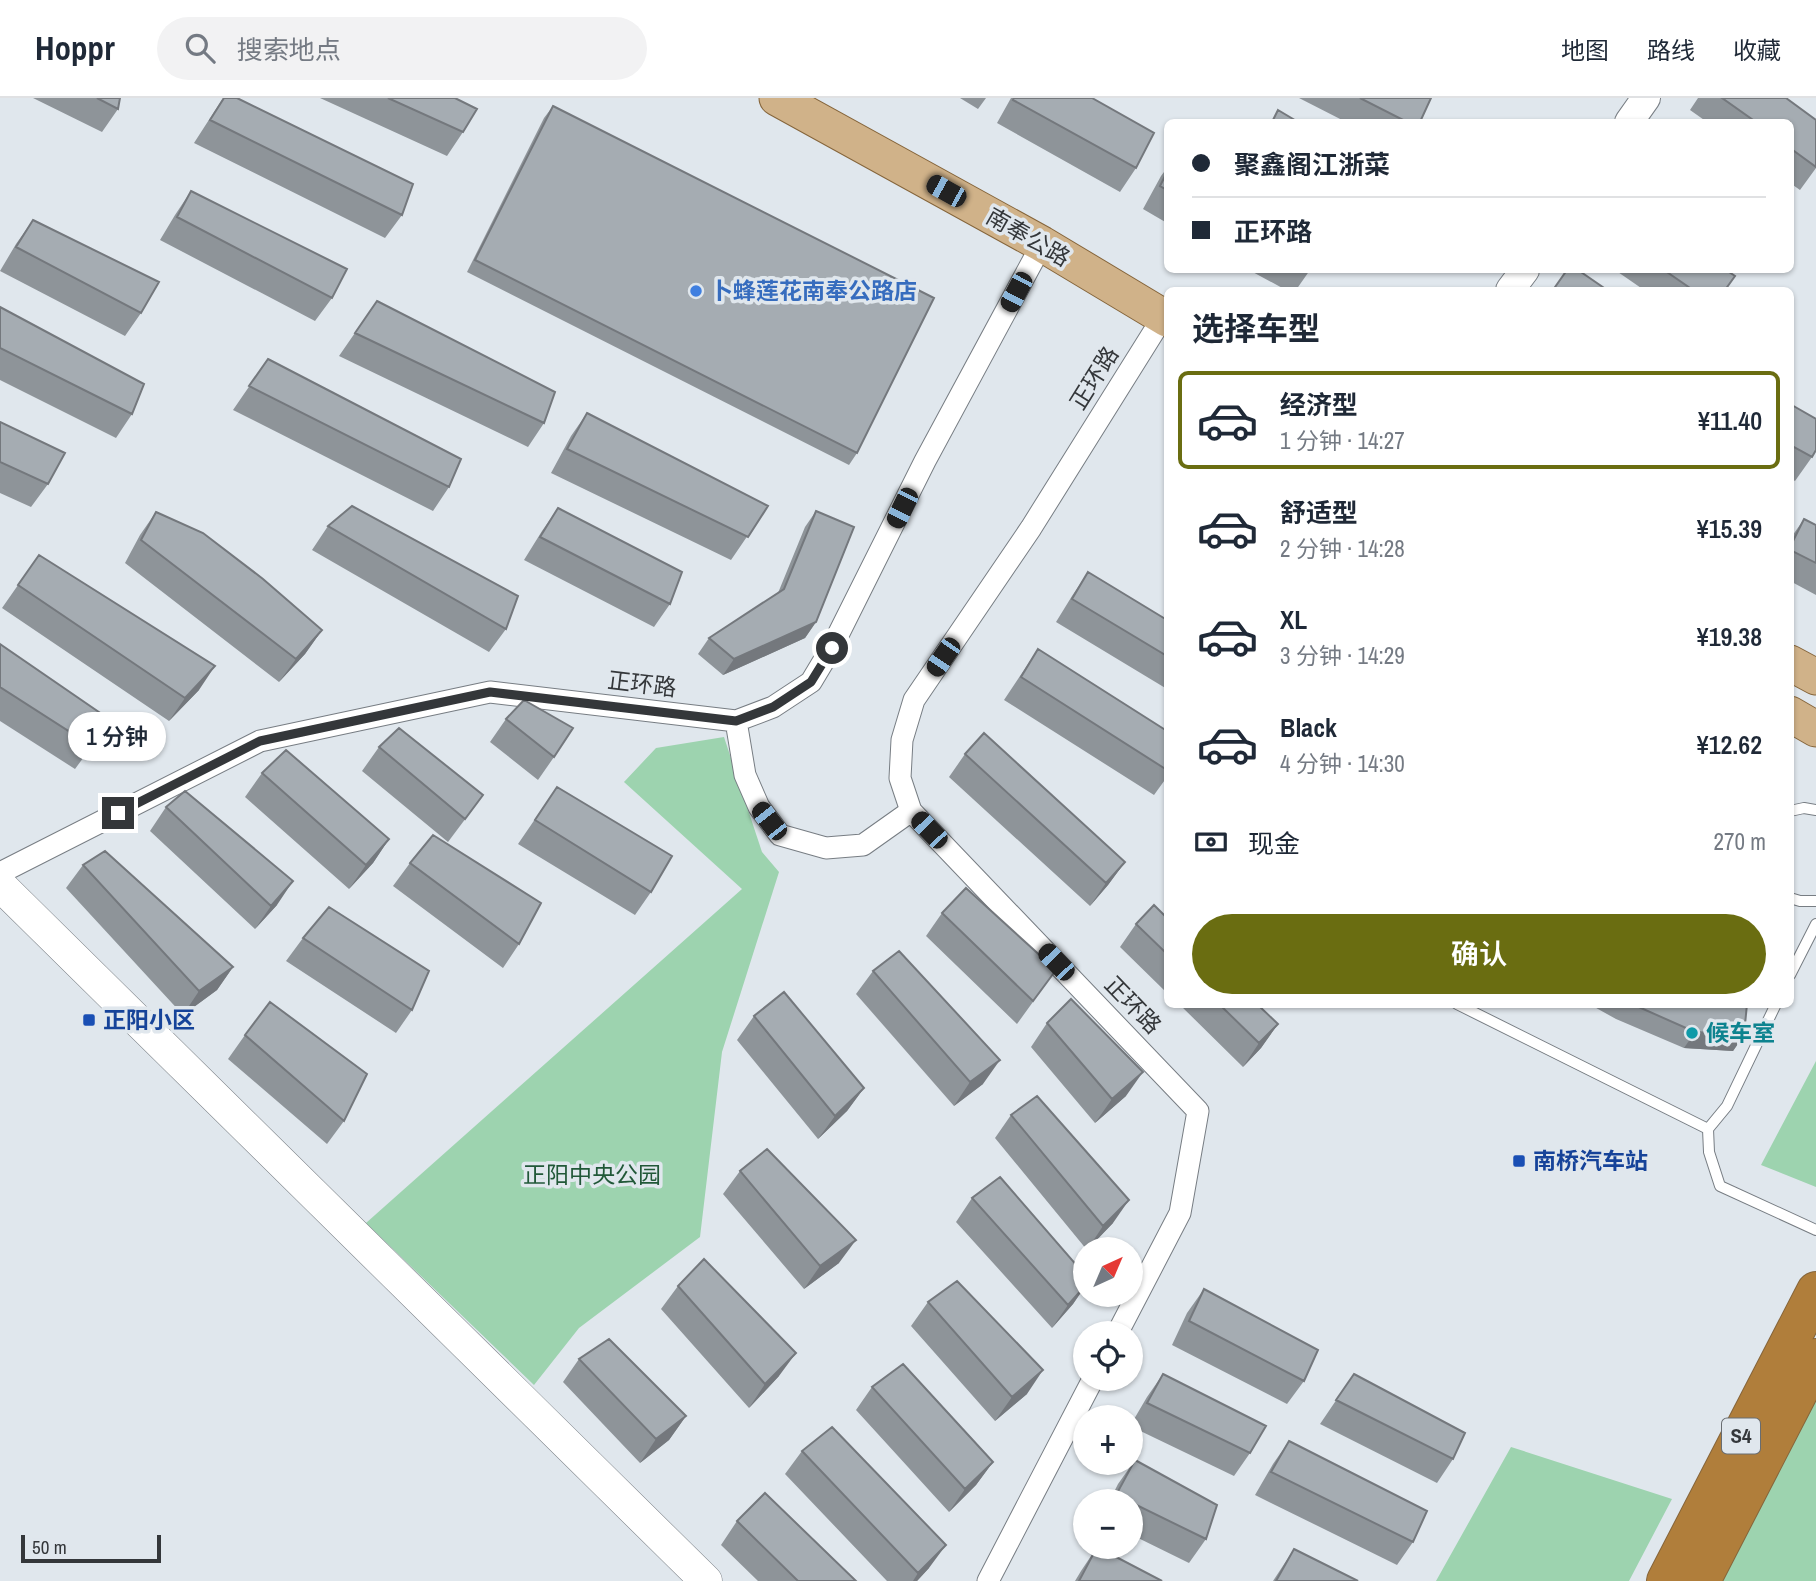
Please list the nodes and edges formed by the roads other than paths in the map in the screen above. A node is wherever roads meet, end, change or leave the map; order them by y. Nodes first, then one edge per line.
1 (777, 98) edge
2 (1646, 98) edge
3 (1631, 119) edge
4 (1042, 244) junction
5 (1164, 317) edge
6 (1164, 320) edge
7 (1794, 665) edge
8 (1816, 677) edge
9 (1794, 716) edge
10 (736, 721) junction
11 (1816, 729) edge
12 (1794, 810) edge
13 (1816, 810) edge
14 (911, 811) junction
15 (0, 873) edge
16 (0, 885) edge
17 (1794, 899) edge
18 (1816, 901) edge
19 (1816, 923) edge
20 (1794, 967) edge
21 (1465, 1008) edge
22 (1774, 1008) edge
23 (1708, 1129) junction
24 (1816, 1230) edge
25 (1816, 1291) edge
26 (1816, 1320) edge
27 (1124, 1321) edge
28 (1816, 1358) edge
29 (1087, 1391) edge
30 (706, 1581) edge
31 (988, 1581) edge
32 (1666, 1581) edge
33 (1682, 1581) edge
34 (1700, 1581) edge

1 - 4 main road, 南奉公路
2 - 3 street
4 - 5 main road, 南奉公路
4 - 10 street, 正环路
6 - 14 street, 正环路
7 - 8 main road
9 - 11 main road
10 - 14 street
10 - 15 street, 正环路
12 - 13 lane
14 - 27 street, 正环路
16 - 30 main road
17 - 18 lane
19 - 20 lane
21 - 23 lane
22 - 23 lane
23 - 24 lane
25 - 32 highway, S4
26 - 33 street
28 - 34 highway, S4
29 - 31 street

